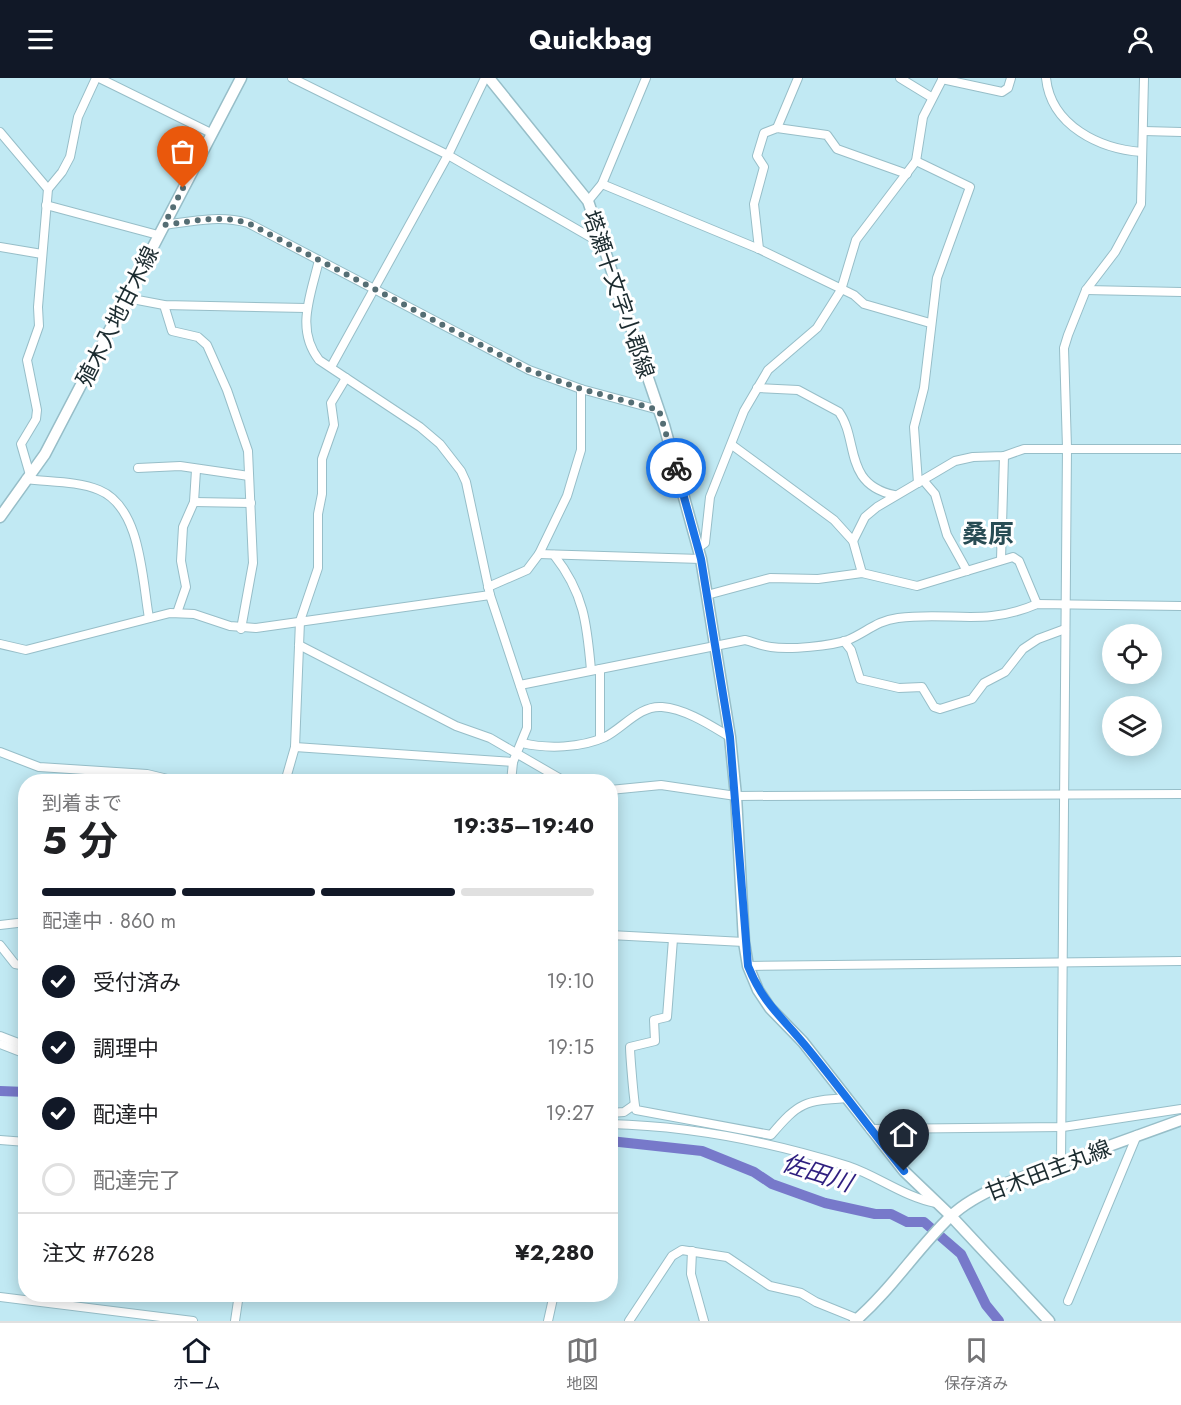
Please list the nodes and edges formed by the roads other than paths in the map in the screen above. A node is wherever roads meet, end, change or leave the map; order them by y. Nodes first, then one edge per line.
1 (98, 78) edge
2 (241, 78) edge
3 (292, 78) edge
4 (487, 78) edge
5 (646, 78) edge
6 (798, 78) edge
7 (900, 78) edge
8 (1011, 78) edge
9 (1046, 78) edge
10 (1144, 78) edge
11 (943, 79) edge
12 (932, 97) junction
13 (777, 128) junction
14 (1144, 131) junction
15 (0, 132) edge
16 (1181, 132) edge
17 (212, 134) junction
18 (1142, 152) junction
19 (448, 156) junction
20 (916, 161) junction
21 (907, 174) junction
22 (602, 184) junction
23 (48, 189) junction
24 (588, 201) junction
25 (46, 205) junction
26 (161, 230) junction
27 (604, 245) junction
28 (0, 247) edge
29 (759, 249) junction
30 (42, 254) junction
31 (319, 260) junction
32 (372, 288) junction
33 (841, 290) junction
34 (1086, 290) junction
35 (1181, 292) edge
36 (127, 298) junction
37 (164, 305) junction
38 (306, 308) junction
39 (930, 323) junction
40 (331, 367) junction
41 (346, 378) junction
42 (757, 388) junction
43 (581, 389) junction
44 (659, 410) junction
45 (732, 445) junction
46 (1067, 448) junction
47 (1181, 449) edge
48 (1004, 456) junction
49 (138, 468) dead end
50 (196, 470) junction
51 (249, 476) junction
52 (28, 477) junction
53 (920, 481) junction
54 (894, 495) junction
55 (195, 502) junction
56 (251, 503) junction
57 (0, 517) edge
58 (853, 542) junction
59 (539, 554) junction
60 (699, 554) junction
61 (554, 555) junction
62 (1001, 560) junction
63 (967, 571) junction
64 (862, 573) junction
65 (489, 591) junction
66 (708, 595) junction
67 (1037, 604) junction
68 (1064, 606) junction
69 (1181, 606) edge
70 (177, 613) junction
71 (149, 618) junction
72 (300, 621) junction
73 (242, 629) junction
74 (1065, 629) junction
75 (843, 641) junction
76 (0, 644) edge
77 (299, 645) junction
78 (716, 645) junction
79 (595, 670) junction
80 (520, 685) junction
81 (730, 737) junction
82 (600, 738) junction
83 (522, 743) junction
84 (296, 747) junction
85 (0, 752) edge
86 (517, 752) junction
87 (513, 762) junction
88 (147, 774) edge
89 (288, 774) edge
90 (512, 774) edge
91 (550, 774) edge
92 (618, 789) edge
93 (1181, 794) edge
94 (1065, 795) junction
95 (736, 796) junction
96 (18, 923) edge
97 (0, 925) edge
98 (618, 936) edge
99 (673, 939) junction
100 (744, 942) junction
101 (0, 945) edge
102 (1065, 961) junction
103 (1181, 961) edge
104 (18, 965) edge
105 (748, 966) junction
106 (0, 1036) edge
107 (18, 1043) edge
108 (0, 1044) edge
109 (18, 1051) edge
110 (847, 1098) junction
111 (634, 1105) junction
112 (1181, 1109) edge
113 (618, 1112) edge
114 (1181, 1120) edge
115 (618, 1125) edge
116 (1064, 1127) junction
117 (870, 1129) junction
118 (1137, 1135) junction
119 (0, 1140) edge
120 (18, 1141) edge
121 (1061, 1162) junction
122 (936, 1203) junction
123 (948, 1219) junction
124 (692, 1251) junction
125 (0, 1297) edge
126 (18, 1299) edge
127 (40, 1302) edge
128 (237, 1302) edge
129 (552, 1302) edge
130 (1068, 1302) dead end
131 (856, 1320) edge
132 (194, 1321) edge
133 (235, 1321) edge
134 (548, 1321) edge
135 (629, 1321) edge
136 (704, 1321) edge
137 (1049, 1321) edge

1 - 17 street
1 - 23 street
2 - 17 main road, 殖木入地甘木線
3 - 19 street
4 - 19 street
4 - 24 main road, 塔瀬十文字小郡線
5 - 22 street
6 - 13 street
7 - 12 street
8 - 11 street
9 - 18 street
10 - 14 street
11 - 12 street
12 - 20 street
13 - 21 street
13 - 29 street
14 - 16 street
14 - 18 street
15 - 23 street
17 - 26 main road, 殖木入地甘木線
18 - 34 street
19 - 27 street
19 - 32 street
20 - 21 street
20 - 39 street
21 - 33 street
22 - 24 street
22 - 29 street
23 - 25 street
24 - 27 main road, 塔瀬十文字小郡線
25 - 26 street
25 - 30 street
26 - 31 street
26 - 36 main road, 殖木入地甘木線
27 - 44 main road, 塔瀬十文字小郡線
28 - 30 street
29 - 33 street
30 - 52 street
31 - 32 street
31 - 38 street
32 - 40 street
32 - 43 street
33 - 39 street
33 - 42 street
34 - 35 street
34 - 46 street
36 - 37 street
36 - 52 main road, 殖木入地甘木線
37 - 38 street
37 - 51 street
38 - 40 street
39 - 53 street
40 - 41 street
41 - 65 street
41 - 72 street
42 - 45 street
42 - 54 street
43 - 44 street
43 - 59 street
44 - 60 main road, 塔瀬十文字小郡線
45 - 58 street
45 - 60 street
46 - 47 street
46 - 48 street
46 - 68 street
48 - 53 street
48 - 62 street
49 - 50 street
50 - 51 street
50 - 55 street
51 - 56 street
52 - 57 main road, 殖木入地甘木線
52 - 71 street
53 - 54 street
53 - 63 street
54 - 58 street
55 - 56 street
55 - 70 street
56 - 73 street
58 - 64 street
59 - 61 street
59 - 65 street
60 - 61 street
60 - 66 main road, 塔瀬十文字小郡線
61 - 79 street
62 - 63 street
62 - 67 street
63 - 64 street
64 - 66 street
65 - 72 street
65 - 80 street
66 - 78 main road, 塔瀬十文字小郡線
67 - 68 street
67 - 75 street
68 - 69 street
68 - 74 street
70 - 71 street
70 - 73 street
71 - 76 street
72 - 73 street
72 - 77 street
74 - 75 street
74 - 94 street
75 - 78 street
77 - 84 street
77 - 86 street
78 - 79 street
78 - 81 main road, 塔瀬十文字小郡線
79 - 80 street
79 - 82 street
80 - 83 street
81 - 82 street
81 - 95 main road, 塔瀬十文字小郡線
82 - 83 street
83 - 86 street
84 - 87 street
84 - 89 street
85 - 88 street
86 - 87 street
86 - 91 street
87 - 90 street
92 - 95 street
93 - 94 street
94 - 95 street
94 - 102 street
95 - 100 main road, 塔瀬十文字小郡線
96 - 97 street
98 - 99 street
99 - 100 street
99 - 111 street
100 - 105 main road, 塔瀬十文字小郡線
101 - 104 street
102 - 103 street
102 - 105 street
102 - 116 street
105 - 110 main road, 塔瀬十文字小郡線
106 - 107 street
108 - 109 street
110 - 111 street
110 - 117 main road, 塔瀬十文字小郡線
111 - 113 street
112 - 116 street
114 - 118 main road, 甘木田主丸線
115 - 122 street
116 - 117 street
116 - 121 street
117 - 122 main road, 塔瀬十文字小郡線
118 - 121 main road, 甘木田主丸線
118 - 130 street
119 - 120 street
121 - 123 main road, 甘木田主丸線
122 - 123 main road, 塔瀬十文字小郡線
123 - 131 main road, 甘木田主丸線
123 - 137 main road, 塔瀬十文字小郡線
124 - 131 street
124 - 135 street
124 - 136 street
125 - 126 street
127 - 132 street
128 - 133 street
129 - 134 street

